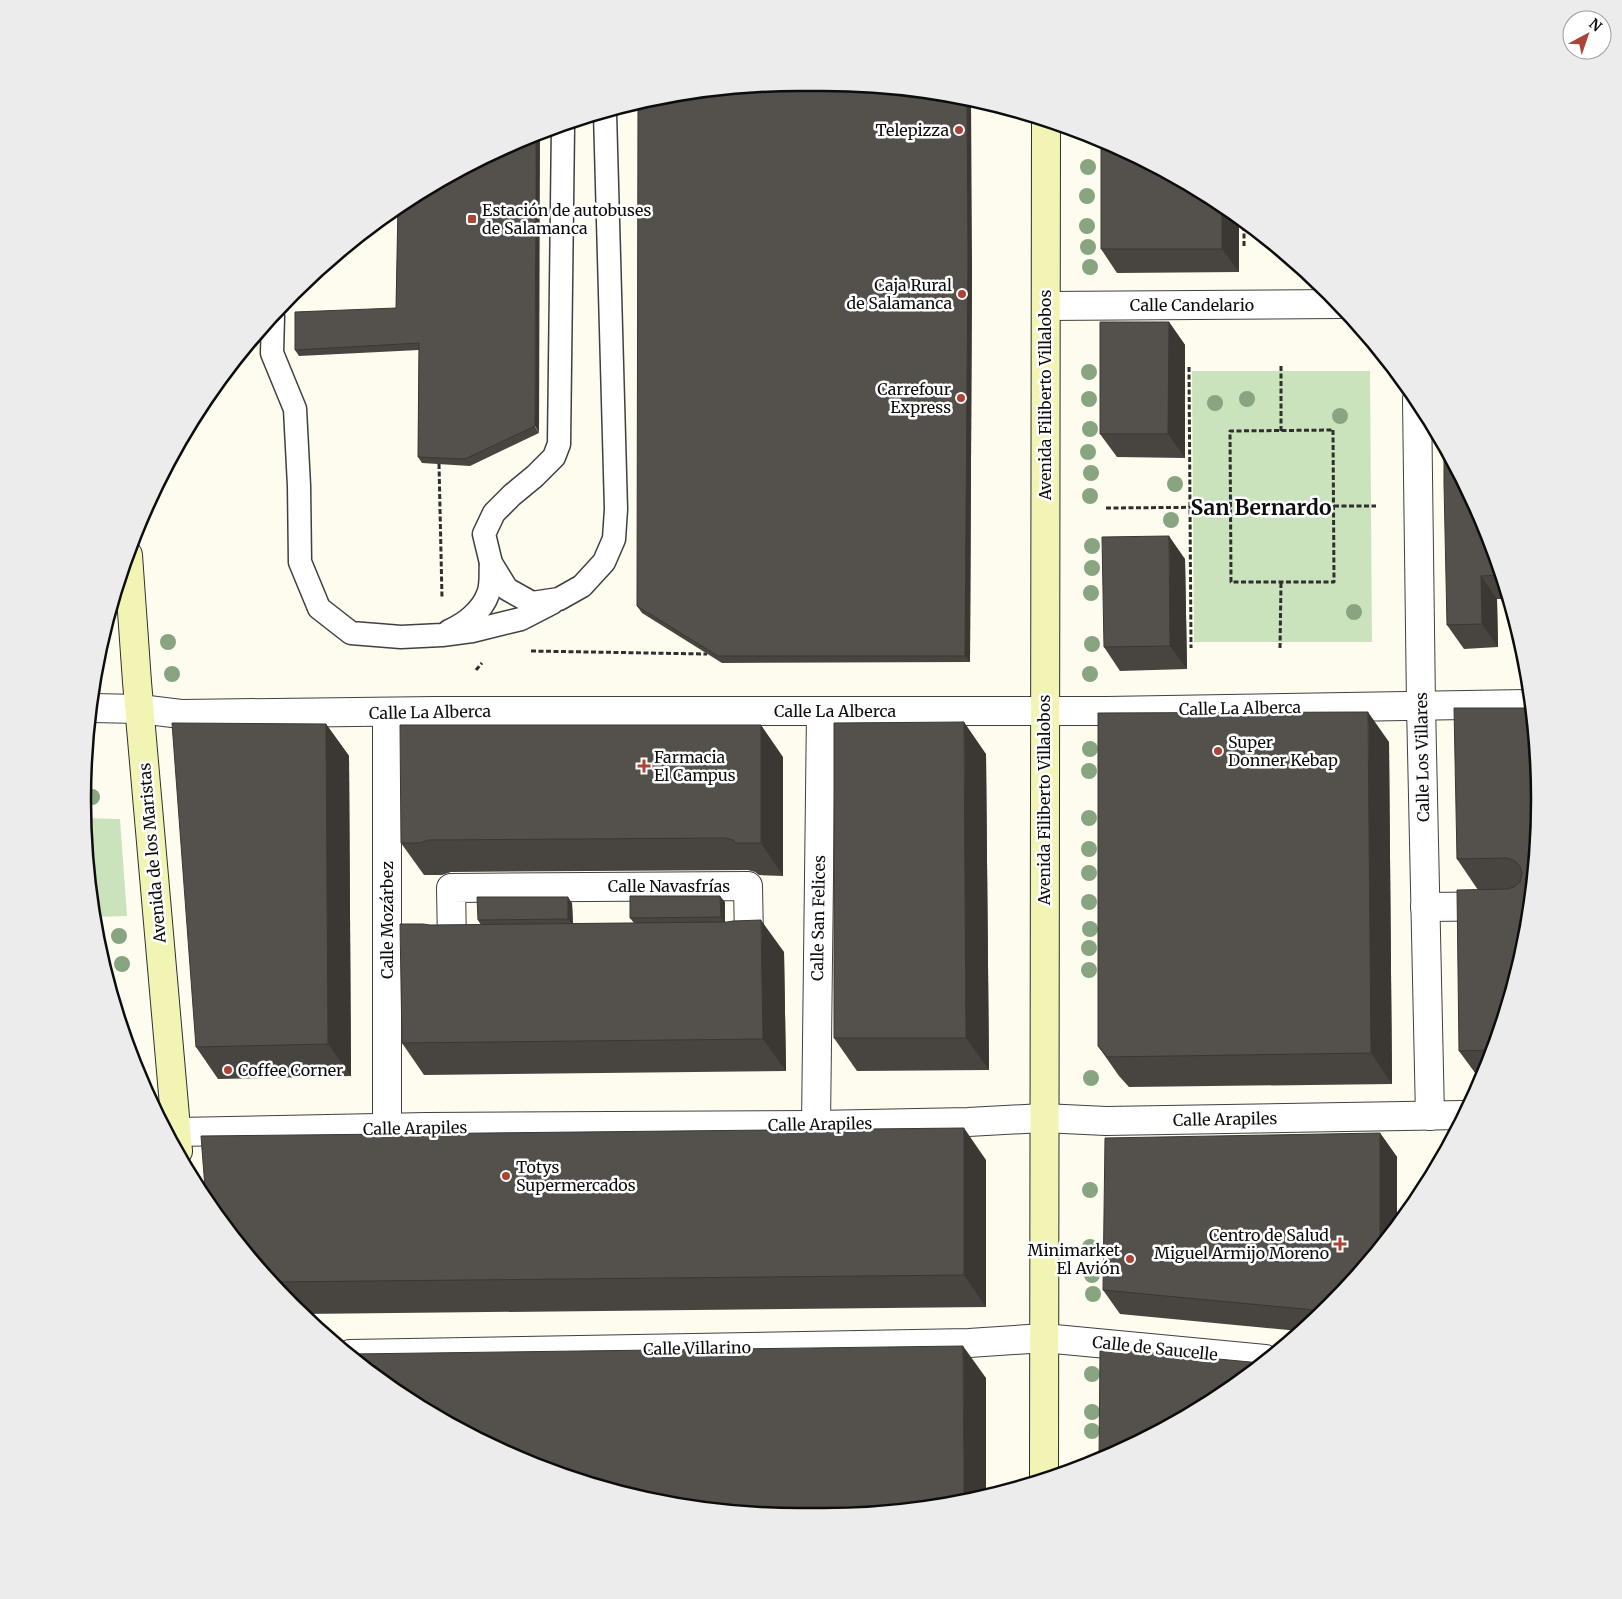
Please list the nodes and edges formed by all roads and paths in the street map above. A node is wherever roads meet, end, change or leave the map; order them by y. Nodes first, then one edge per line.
1 (605, 118) edge
2 (1046, 128) edge
3 (562, 133) edge
4 (1244, 231) edge
5 (1244, 246) dead end
6 (1328, 304) edge
7 (1046, 306) junction
8 (272, 328) edge
9 (1281, 366) dead end
10 (1190, 367) dead end
11 (1417, 416) edge
12 (1281, 431) junction
13 (439, 464) edge
14 (1334, 506) junction
15 (1376, 506) dead end
16 (1231, 507) junction
17 (1106, 508) dead end
18 (1190, 508) junction
19 (491, 563) junction
20 (129, 571) edge
21 (1280, 582) junction
22 (559, 599) junction
23 (442, 602) dead end
24 (442, 635) junction
25 (1191, 648) dead end
26 (1280, 648) dead end
27 (522, 651) dead end
28 (707, 654) edge
29 (1524, 704) edge
30 (1421, 705) junction
31 (97, 708) edge
32 (140, 709) junction
33 (821, 710) junction
34 (1045, 710) junction
35 (387, 712) junction
36 (1523, 906) edge
37 (1425, 907) junction
38 (748, 912) joint
39 (1457, 1115) edge
40 (1430, 1116) junction
41 (1043, 1118) junction
42 (816, 1125) junction
43 (387, 1128) junction
44 (178, 1139) edge
45 (178, 1141) edge
46 (1044, 1338) junction
47 (359, 1354) edge
48 (1257, 1358) edge
49 (1044, 1472) edge

1 - 22 lane
2 - 7 main road, Avenida Filiberto Villalobos
3 - 19 lane
4 - 5 path
6 - 7 street, Calle Candelario
7 - 34 main road, Avenida Filiberto Villalobos
8 - 24 lane
9 - 12 path
10 - 18 path
11 - 30 street, Calle Los Villares
12 - 14 path
12 - 16 path
13 - 23 path
14 - 15 path
14 - 21 path
16 - 18 path
16 - 21 path
17 - 18 path
18 - 25 path
19 - 22 lane
19 - 24 lane
20 - 32 main road, Avenida de los Maristas
21 - 26 path
22 - 24 lane
27 - 28 path
29 - 30 street, Calle La Alberca
30 - 34 street, Calle La Alberca
30 - 37 street, Calle Los Villares
31 - 32 street, Calle La Alberca
32 - 35 street, Calle La Alberca
32 - 44 main road, Avenida de los Maristas
33 - 34 street, Calle La Alberca
33 - 35 street, Calle La Alberca
33 - 42 street, Calle San Felices
34 - 41 main road, Avenida Filiberto Villalobos
35 - 43 street, Calle Mozárbez
36 - 37 street
37 - 40 street, Calle Los Villares
38 - 38 street, Calle Navasfrías
39 - 40 street, Calle Arapiles
40 - 41 street, Calle Arapiles
41 - 42 street, Calle Arapiles
41 - 46 main road, Avenida Filiberto Villalobos
42 - 43 street, Calle Arapiles
43 - 45 street, Calle Arapiles
46 - 47 street, Calle Villarino
46 - 48 street, Calle de Saucelle
46 - 49 main road, Avenida Filiberto Villalobos

